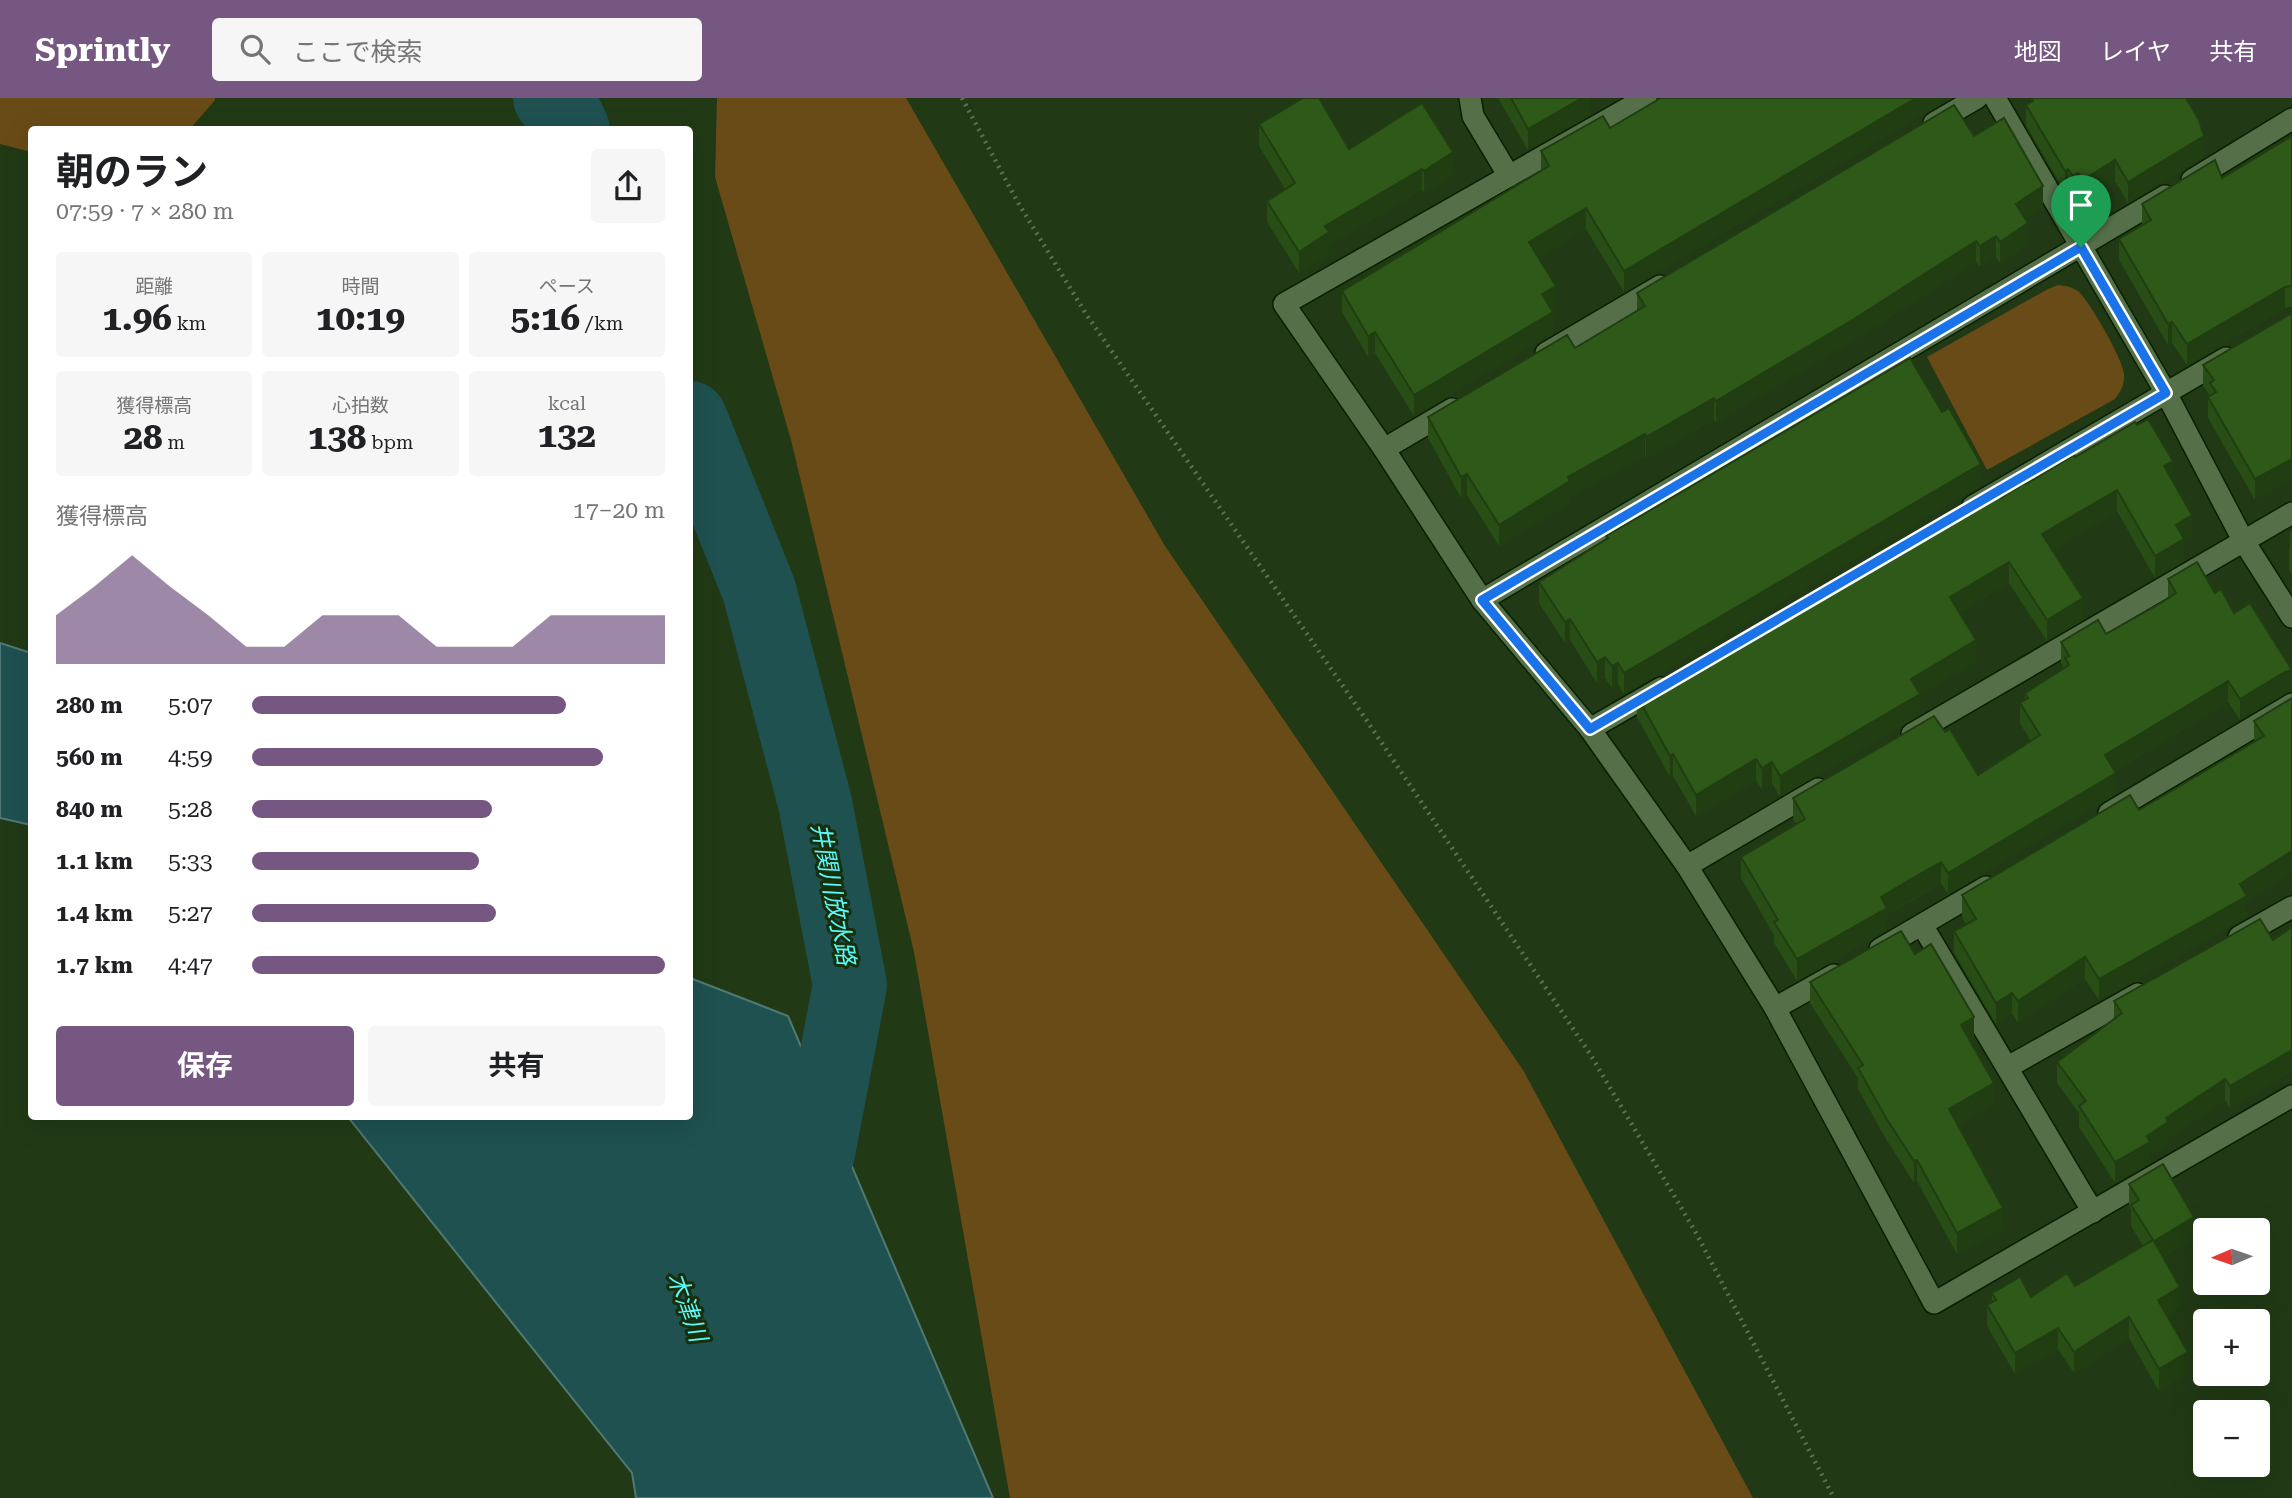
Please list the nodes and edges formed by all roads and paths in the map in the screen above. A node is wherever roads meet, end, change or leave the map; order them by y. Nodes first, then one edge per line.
1 (962, 98) edge
2 (1470, 98) edge
3 (1646, 98) edge
4 (1977, 98) edge
5 (1995, 98) edge
6 (2292, 119) edge
7 (1917, 133) edge
8 (1509, 176) junction
9 (2081, 247) junction
10 (1681, 273) edge
11 (2246, 346) edge
12 (1527, 365) edge
13 (2166, 393) junction
14 (1467, 400) edge
15 (1384, 449) junction
16 (2292, 513) edge
17 (1950, 519) edge
18 (2243, 540) junction
19 (1482, 600) junction
20 (2292, 617) edge
21 (1674, 680) edge
22 (2292, 704) edge
23 (1590, 729) junction
24 (1900, 741) edge
25 (1840, 776) edge
26 (2089, 825) edge
27 (1686, 866) junction
28 (2005, 875) edge
29 (2292, 907) edge
30 (1922, 925) junction
31 (2221, 947) edge
32 (2150, 987) edge
33 (1775, 1008) junction
34 (2008, 1067) junction
35 (2292, 1096) edge
36 (2093, 1212) junction
37 (1834, 1498) edge

1 - 37 path
2 - 8 street
3 - 8 street
4 - 7 street
5 - 9 street
6 - 9 street
8 - 15 street
9 - 13 street
9 - 19 street
10 - 12 street
11 - 13 street
13 - 17 street
13 - 18 street
14 - 15 street
15 - 19 street
16 - 18 street
18 - 20 street
18 - 24 street
19 - 23 street
21 - 23 street
22 - 26 street
23 - 27 street
25 - 27 street
27 - 33 street
28 - 30 street
29 - 31 street
30 - 33 street
30 - 34 street
32 - 34 street
33 - 36 street
34 - 36 street
35 - 36 street

